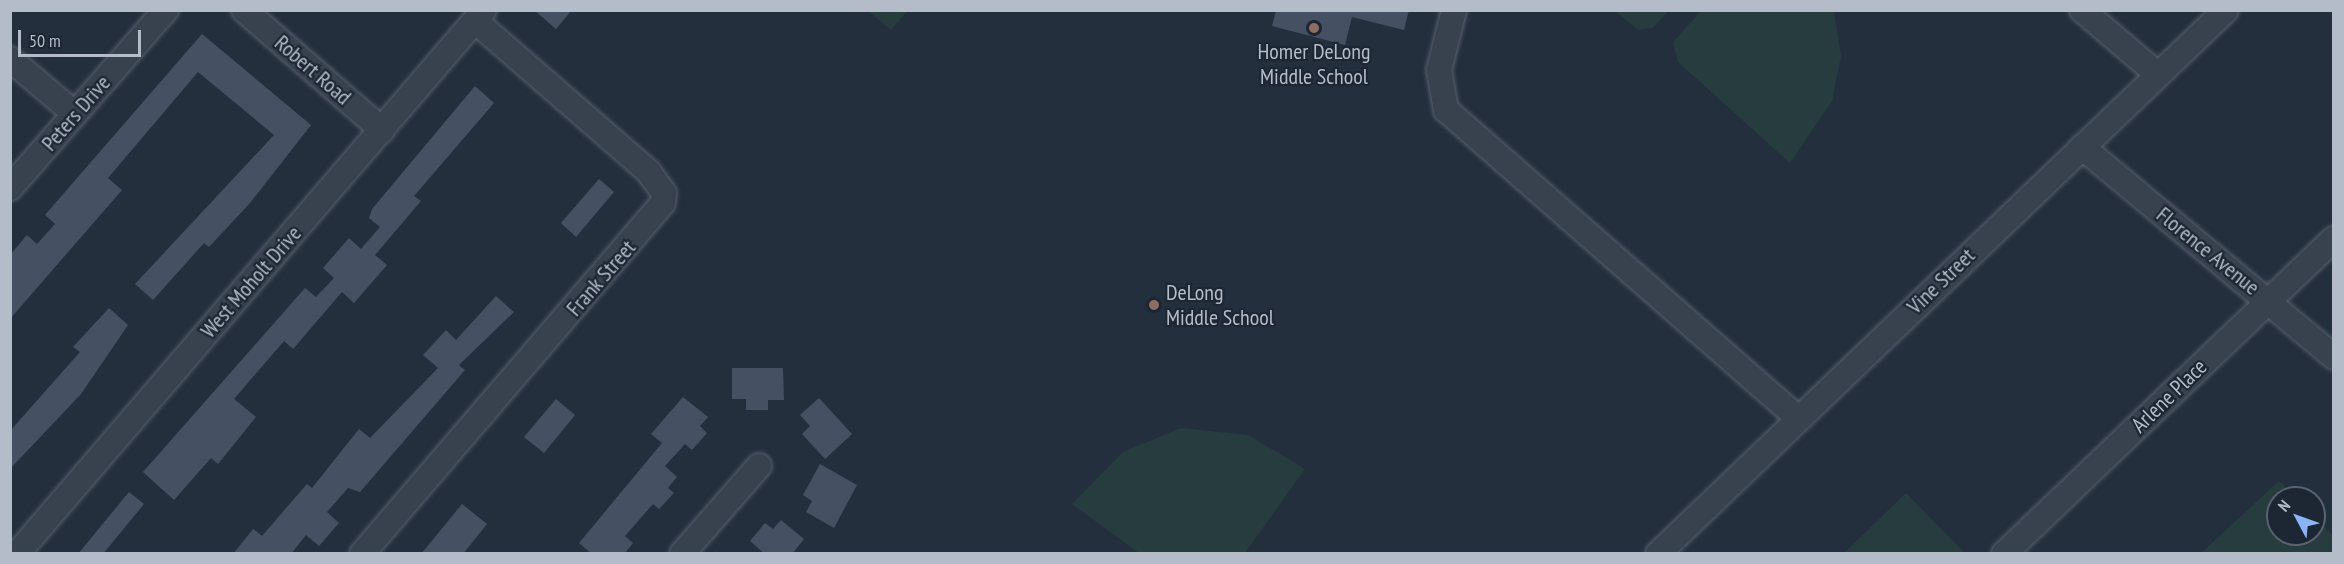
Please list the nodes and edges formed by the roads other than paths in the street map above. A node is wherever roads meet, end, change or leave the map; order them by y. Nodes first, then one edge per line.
1 (166, 10) edge
2 (244, 10) edge
3 (1454, 10) edge
4 (2082, 10) edge
5 (2226, 10) edge
6 (479, 16) edge
7 (10, 59) edge
8 (2158, 75) junction
9 (75, 114) junction
10 (382, 130) junction
11 (2082, 147) junction
12 (10, 188) edge
13 (2334, 239) edge
14 (2269, 301) junction
15 (2334, 357) edge
16 (1798, 418) junction
17 (759, 466) dead end
18 (17, 554) edge
19 (362, 554) edge
20 (682, 554) edge
21 (1658, 554) edge
22 (2004, 554) edge

1 - 9 street, Peters Drive
2 - 10 street, Robert Road
3 - 16 street
4 - 8 street
5 - 8 street, Vine Street
6 - 10 street, West Moholt Drive
6 - 19 street, Frank Street
7 - 9 street
8 - 11 street, Vine Street
9 - 12 street, Peters Drive
10 - 18 street, West Moholt Drive
11 - 14 street, Florence Avenue
11 - 16 street, Vine Street
13 - 14 street, Arlene Place
14 - 15 street, Florence Avenue
14 - 22 street, Arlene Place
16 - 21 street, Vine Street
17 - 20 street

